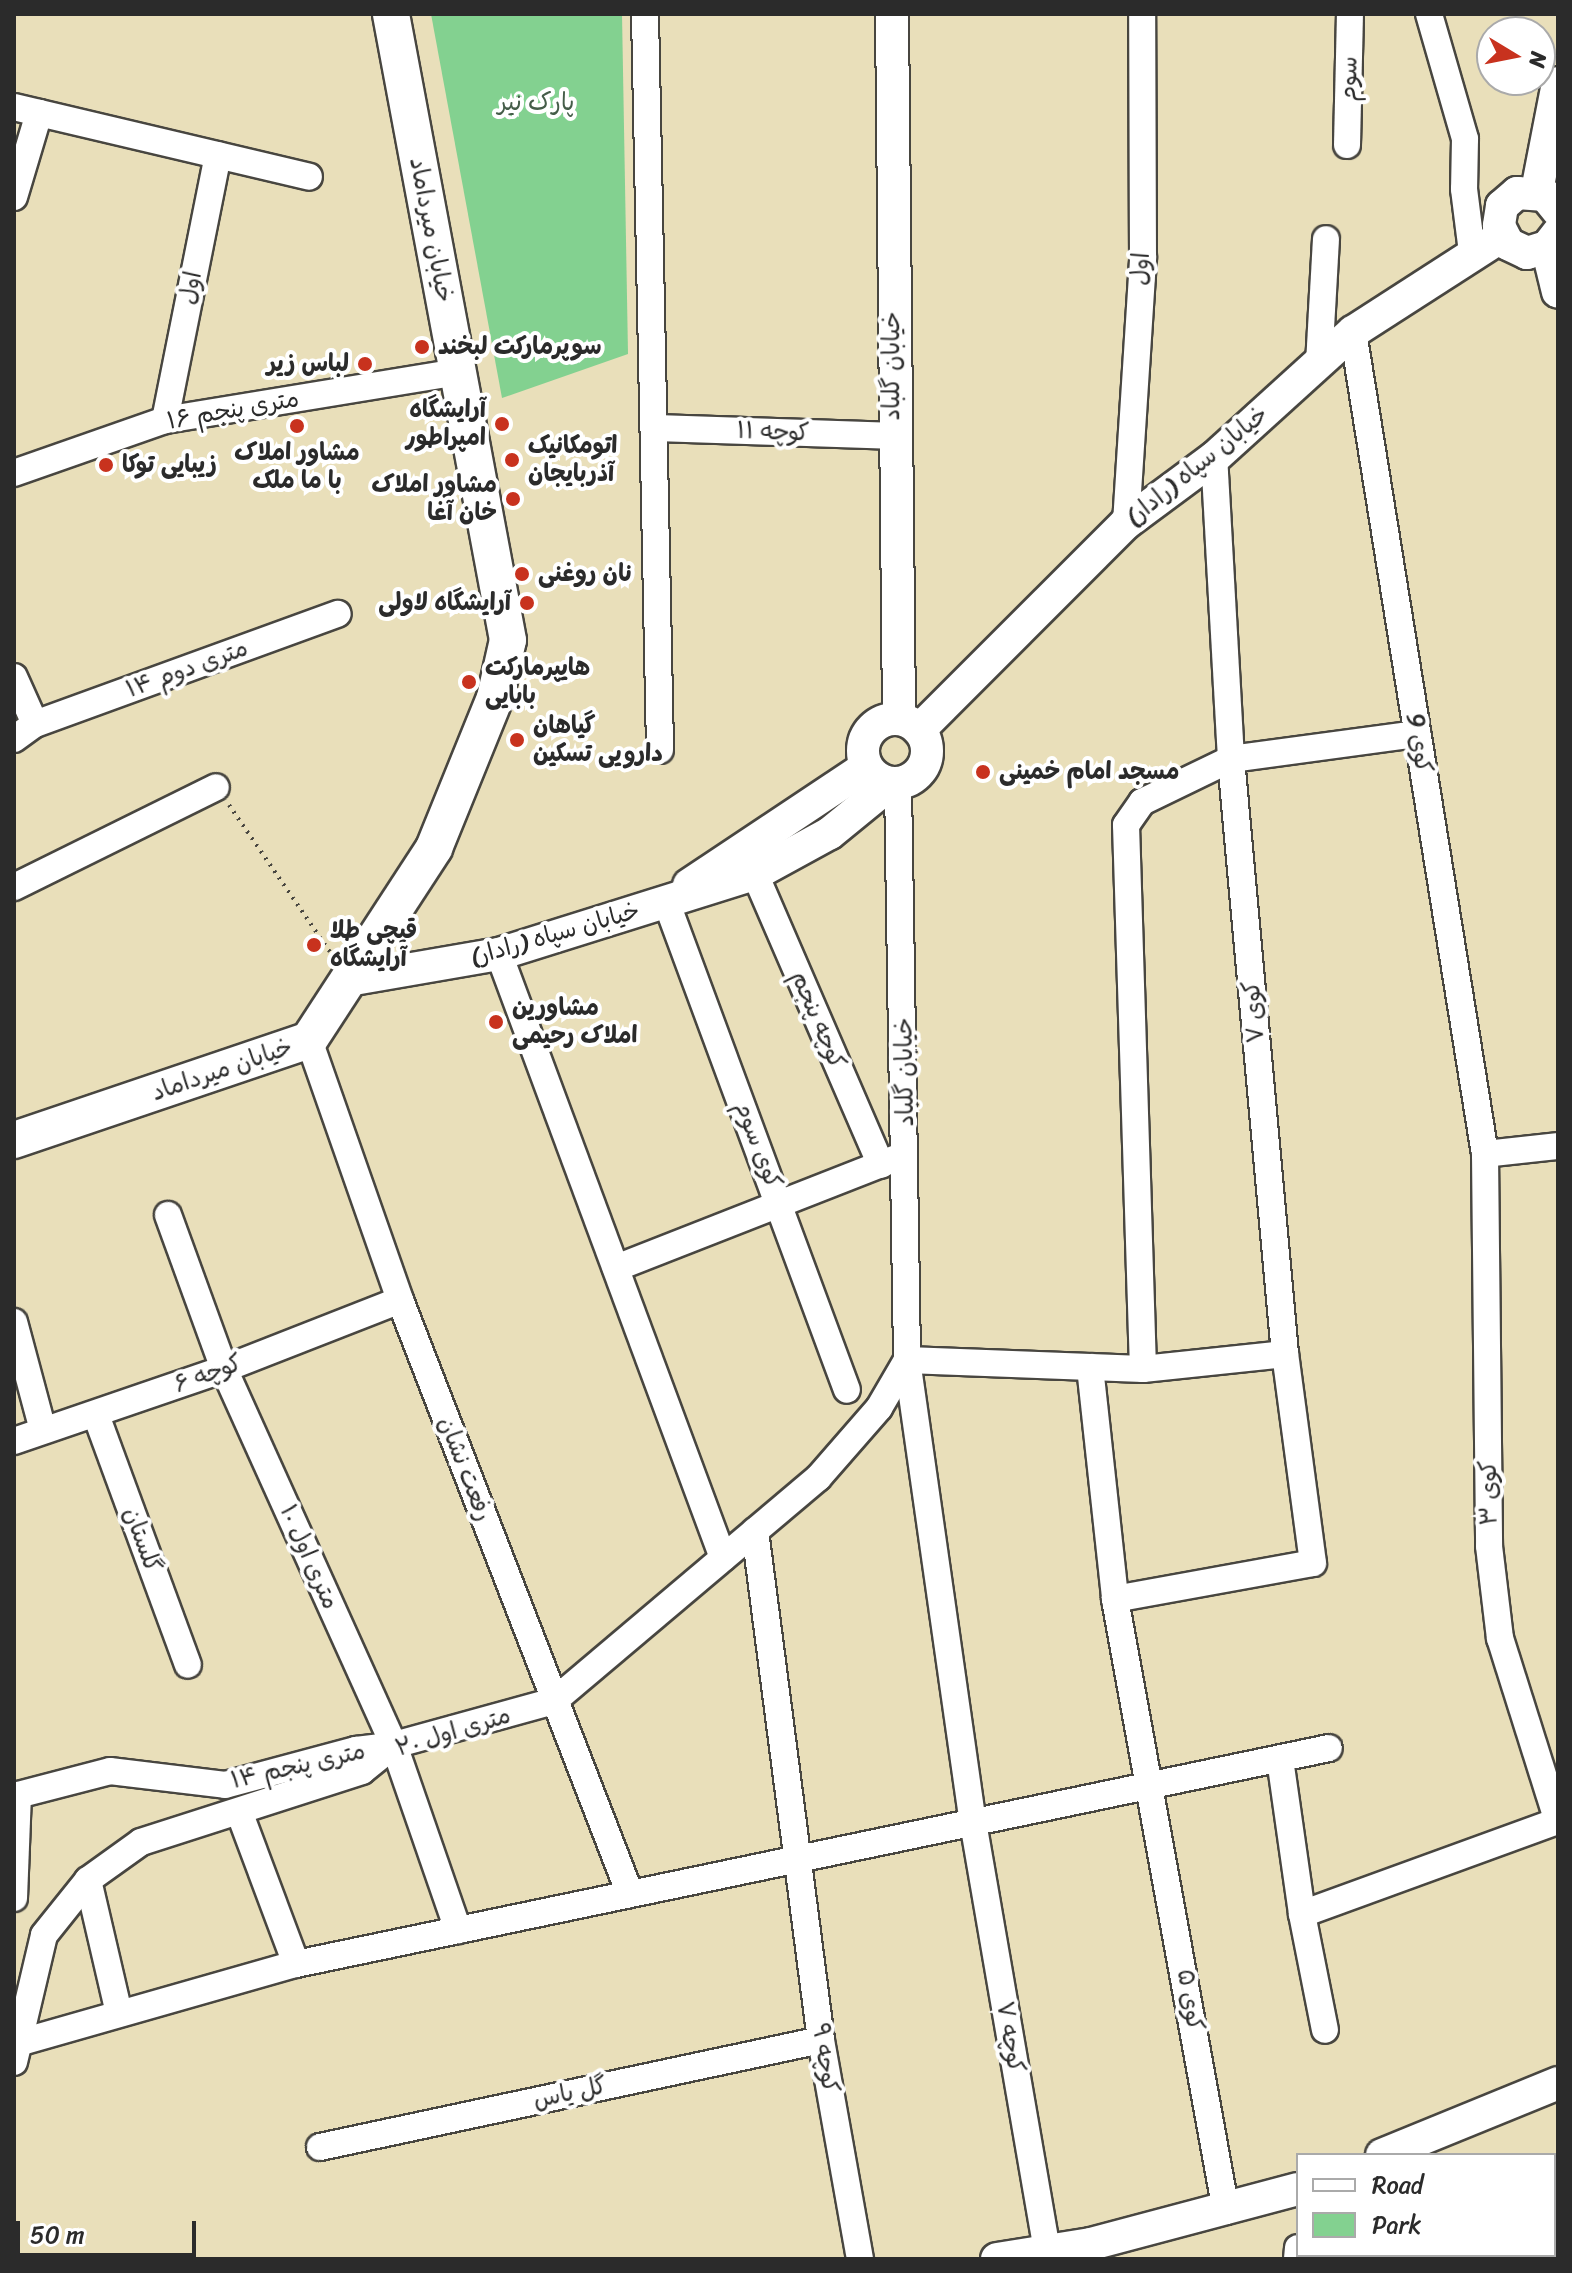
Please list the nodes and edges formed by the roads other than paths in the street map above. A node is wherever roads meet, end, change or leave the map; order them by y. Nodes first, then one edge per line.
1 (391, 14) edge
2 (645, 14) edge
3 (892, 14) edge
4 (1142, 14) edge
5 (1350, 14) edge
6 (1429, 14) edge
7 (1558, 83) edge
8 (26, 110) edge
9 (1347, 145) dead end
10 (218, 155) junction
11 (309, 177) dead end
12 (14, 197) edge
13 (1551, 197) edge
14 (1502, 236) junction
15 (1555, 236) edge
16 (1326, 239) dead end
17 (1472, 252) junction
18 (1558, 292) edge
19 (1353, 332) junction
20 (1319, 364) junction
21 (458, 372) junction
22 (165, 420) junction
23 (654, 428) junction
24 (892, 436) junction
25 (1214, 458) junction
26 (14, 473) edge
27 (1126, 523) junction
28 (338, 614) dead end
29 (14, 677) edge
30 (909, 724) junction
31 (25, 731) edge
32 (1417, 734) junction
33 (660, 750) dead end
34 (1231, 759) junction
35 (885, 778) junction
36 (216, 787) road end
37 (755, 874) junction
38 (14, 887) edge
39 (666, 901) junction
40 (499, 954) junction
41 (348, 980) junction
42 (309, 1040) junction
43 (14, 1140) edge
44 (1558, 1146) edge
45 (906, 1153) junction
46 (1485, 1154) junction
47 (881, 1165) junction
48 (780, 1204) junction
49 (168, 1215) dead end
50 (616, 1268) junction
51 (400, 1300) junction
52 (14, 1322) edge
53 (1285, 1354) junction
54 (907, 1360) junction
55 (1090, 1367) junction
56 (224, 1369) junction
57 (1143, 1369) junction
58 (847, 1390) dead end
59 (96, 1415) junction
60 (43, 1430) junction
61 (14, 1441) edge
62 (755, 1531) junction
63 (723, 1558) junction
64 (1115, 1599) junction
65 (188, 1665) dead end
66 (554, 1701) junction
67 (394, 1745) junction
68 (1329, 1748) dead end
69 (1280, 1759) junction
70 (1153, 1788) junction
71 (16, 1796) edge
72 (240, 1814) junction
73 (973, 1822) junction
74 (1558, 1822) edge
75 (798, 1856) junction
76 (88, 1880) junction
77 (630, 1894) junction
78 (14, 1898) edge
79 (1302, 1914) junction
80 (458, 1930) junction
81 (296, 1964) junction
82 (119, 2013) junction
83 (1325, 2030) dead end
84 (821, 2040) junction
85 (16, 2053) edge
86 (1558, 2083) edge
87 (320, 2147) dead end
88 (1387, 2153) edge
89 (1296, 2190) edge
90 (1226, 2211) junction
91 (1047, 2251) junction
92 (1090, 2252) edge
93 (860, 2259) edge
94 (997, 2259) edge

1 - 21 main road, خیابان میرداماد
2 - 23 street
3 - 24 street, خیابان گلباد
4 - 27 street, اول
5 - 9 street, سوم
6 - 17 street
7 - 13 street
8 - 10 street
8 - 12 street
10 - 11 street
10 - 22 street, اول
13 - 14 street
14 - 15 street
14 - 17 street, خیابان سپاه (رادار)
15 - 18 street
16 - 20 street
17 - 19 street, خیابان سپاه (رادار)
19 - 20 street, خیابان سپاه (رادار)
19 - 32 street, کوی 9
20 - 25 street, خیابان سپاه (رادار)
21 - 22 street, ۱۶ متری پنجم
21 - 41 main road, خیابان میرداماد
22 - 26 street, ۱۶ متری پنجم
23 - 24 street, کوچه ۱۱
23 - 33 street
24 - 30 street, خیابان گلباد
25 - 27 street, خیابان سپاه (رادار)
25 - 34 street, کوی ۷
27 - 30 street, خیابان سپاه (رادار)
28 - 31 street, ۱۴ متری دوم
29 - 31 street, ۱۴ متری دوم
30 - 35 street
30 - 35 street
32 - 34 street
32 - 46 street, کوی 9
34 - 53 street, کوی ۷
34 - 57 street
35 - 37 street, خیابان سپاه (رادار)
35 - 39 street, خیابان سپاه (رادار)
35 - 45 street, خیابان گلباد
36 - 38 street
37 - 39 street, خیابان سپاه (رادار)
37 - 47 street, کوچه پنجم
39 - 40 street, خیابان سپاه (رادار)
39 - 48 street, کوی سوم
40 - 41 street, خیابان سپاه (رادار)
40 - 50 street
41 - 42 main road, خیابان میرداماد
42 - 43 main road, خیابان میرداماد
42 - 51 street, رفعت نشان
44 - 46 street
45 - 47 street
45 - 54 street, خیابان گلباد
46 - 74 street, کوی ۳
47 - 48 street
48 - 50 street
48 - 58 street, کوی سوم
49 - 56 street, ۱۰ متری اول
50 - 63 street
51 - 56 street, کوچه ۶
51 - 66 street, رفعت نشان
52 - 60 street
53 - 57 street
53 - 64 street, کوی ۷
54 - 55 street
54 - 62 street, ۲۰ متری اول
54 - 73 street, خیابان گلباد
55 - 57 street
55 - 64 street, کوی ۵
56 - 59 street, کوچه ۶
56 - 67 street, ۱۰ متری اول
59 - 60 street, کوچه ۶
59 - 65 street, گلستان
60 - 61 street, کوچه ۶
62 - 63 street, ۲۰ متری اول
62 - 75 street, کوچه ۹
63 - 66 street, ۲۰ متری اول
64 - 70 street, کوی ۵
66 - 67 street, ۲۰ متری اول
66 - 77 street, رفعت نشان
67 - 71 street, ۱۴ متری پنجم
67 - 72 street, ۲۰ متری اول
67 - 80 street, ۱۰ متری اول
68 - 69 street
69 - 70 street
69 - 79 street
70 - 73 street
70 - 90 street, کوی ۵
71 - 78 street
72 - 76 street, ۲۰ متری اول
72 - 81 street
73 - 75 street
73 - 91 street, کوچه ۷
74 - 79 street
75 - 77 street
75 - 84 street, کوچه ۹
76 - 82 street
76 - 85 street, ۲۰ متری اول
77 - 80 street
79 - 83 street
80 - 81 street
81 - 82 street
82 - 85 street
84 - 87 street, گل یاس
84 - 93 street, کوچه ۹
86 - 88 street
89 - 90 street
90 - 92 street
91 - 92 street
91 - 94 street

